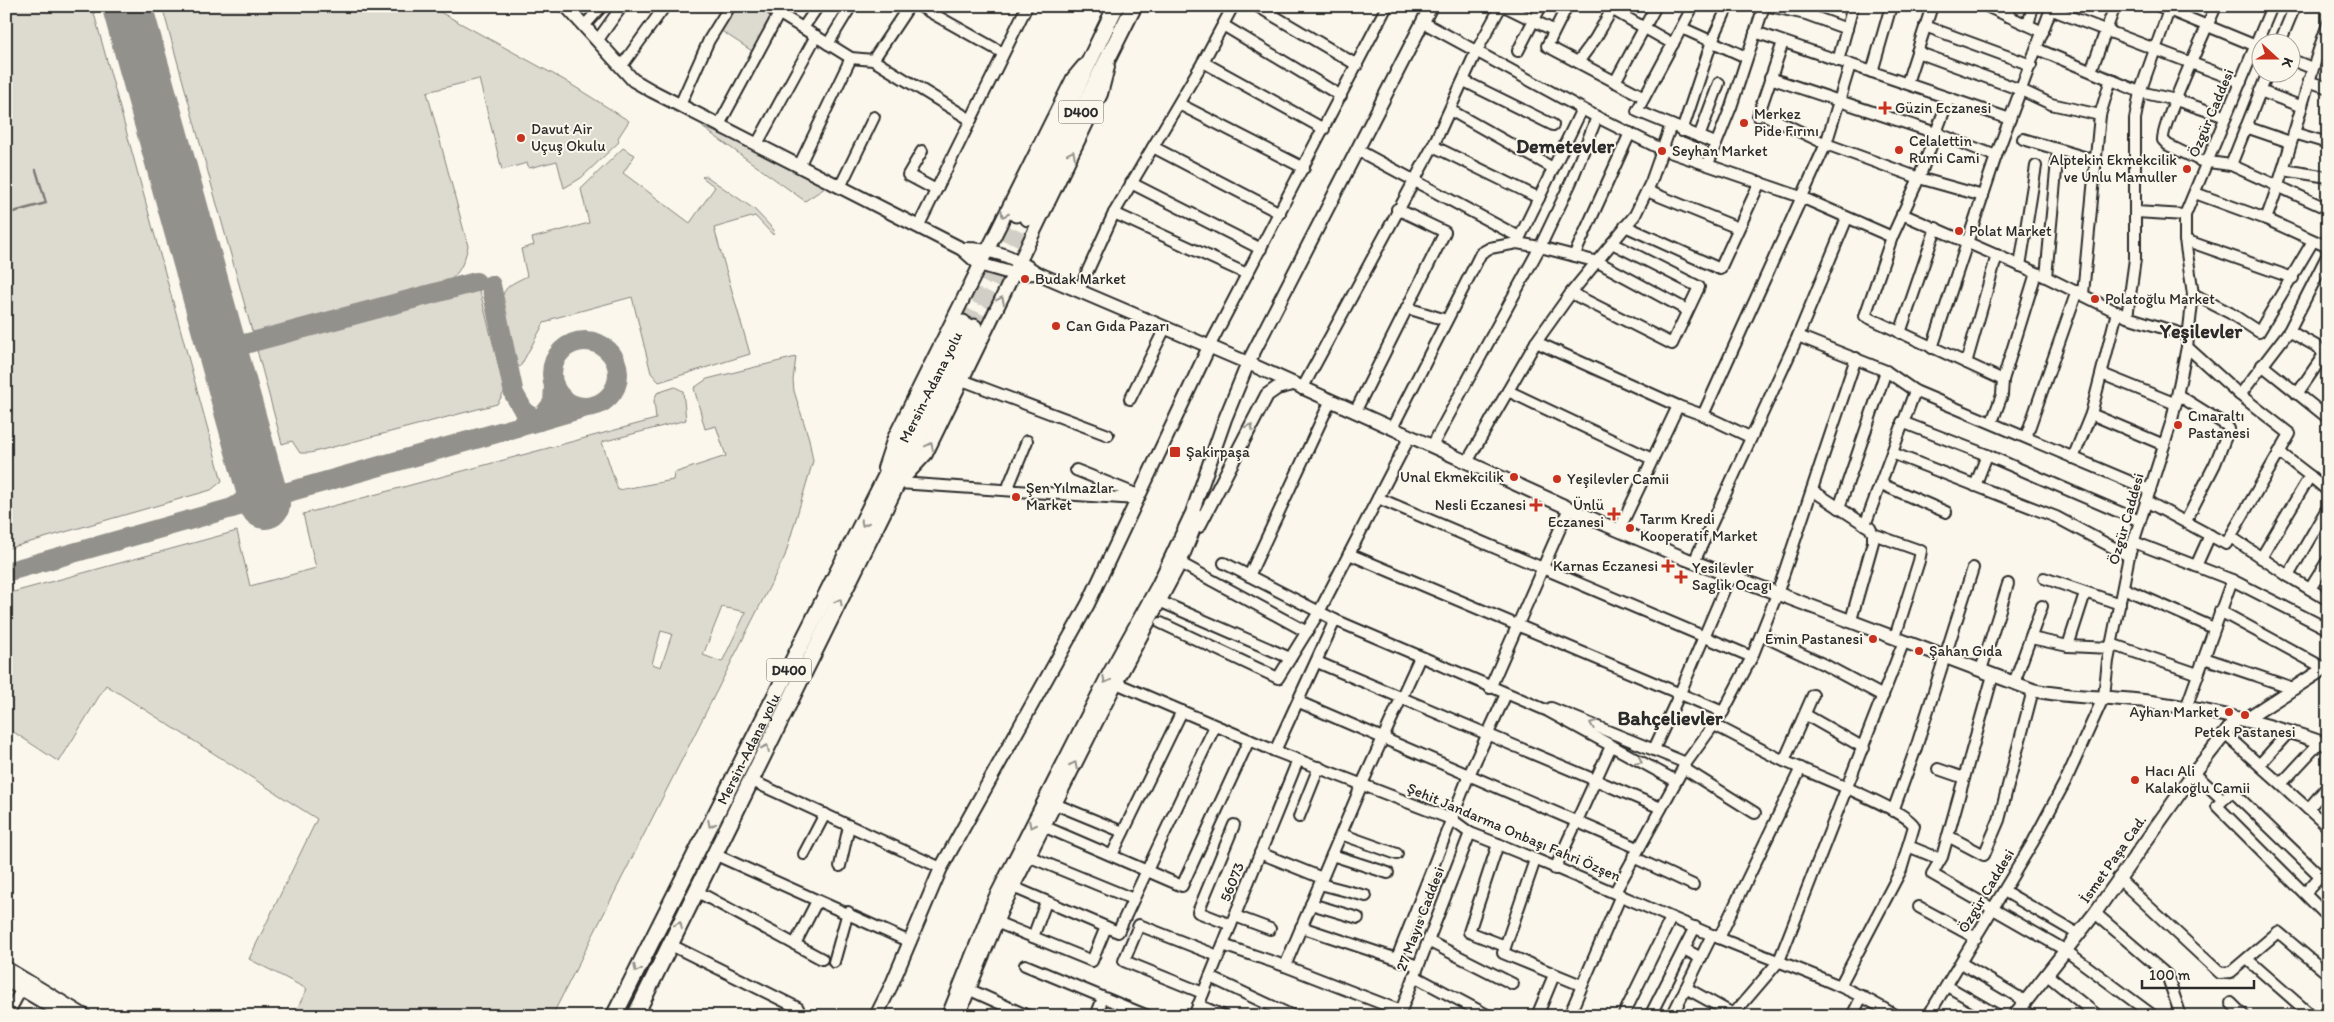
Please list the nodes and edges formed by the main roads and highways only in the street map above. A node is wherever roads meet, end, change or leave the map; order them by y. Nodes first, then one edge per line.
1 (566, 6) edge
2 (1116, 6) edge
3 (1134, 6) edge
4 (1431, 6) edge
5 (1438, 6) edge
6 (1096, 50) junction
7 (1112, 50) junction
8 (962, 249) junction
9 (987, 249) junction
10 (1019, 261) junction
11 (979, 264) junction
12 (1037, 273) junction
13 (1014, 274) junction
14 (1209, 347) junction
15 (1252, 365) junction
16 (1298, 386) junction
17 (899, 483) junction
18 (874, 503) junction
19 (1187, 548) junction
20 (2326, 667) edge
21 (2240, 720) junction
22 (2324, 744) edge
23 (667, 950) junction
24 (6, 968) edge
25 (6, 980) edge
26 (2019, 1008) edge
27 (614, 1012) edge
28 (66, 1016) edge
29 (85, 1016) edge
30 (635, 1016) edge
31 (642, 1016) edge
32 (876, 1016) edge
33 (948, 1016) edge
34 (958, 1016) edge

1 - 8 main road
2 - 6 highway, D400
3 - 7 highway, D400
4 - 15 main road
5 - 15 main road
6 - 7 highway, D400
6 -> 9 main road
10 -> 7 main road
8 - 9 main road
8 - 11 main road
9 - 10 main road
9 - 11 main road
10 - 12 main road
10 - 13 main road
11 - 13 main road
11 - 18 main road
12 - 13 main road
12 - 14 main road
17 -> 13 main road
14 - 15 main road
14 - 32 main road
15 - 16 main road
15 - 19 main road
15 -> 33 main road
19 -> 16 main road
16 - 21 main road
17 - 18 highway, Mersin-Adana yolu / D400
23 -> 17 highway, Mersin-Adana yolu / D400
18 -> 27 highway, Mersin-Adana yolu / D400
34 -> 19 main road
20 - 21 main road, İsmet Paşa Cad.
21 - 22 main road
21 - 26 main road, İsmet Paşa Cad.
23 - 30 highway, Mersin-Adana yolu / D400
23 - 31 highway
24 - 29 main road
25 - 28 main road

